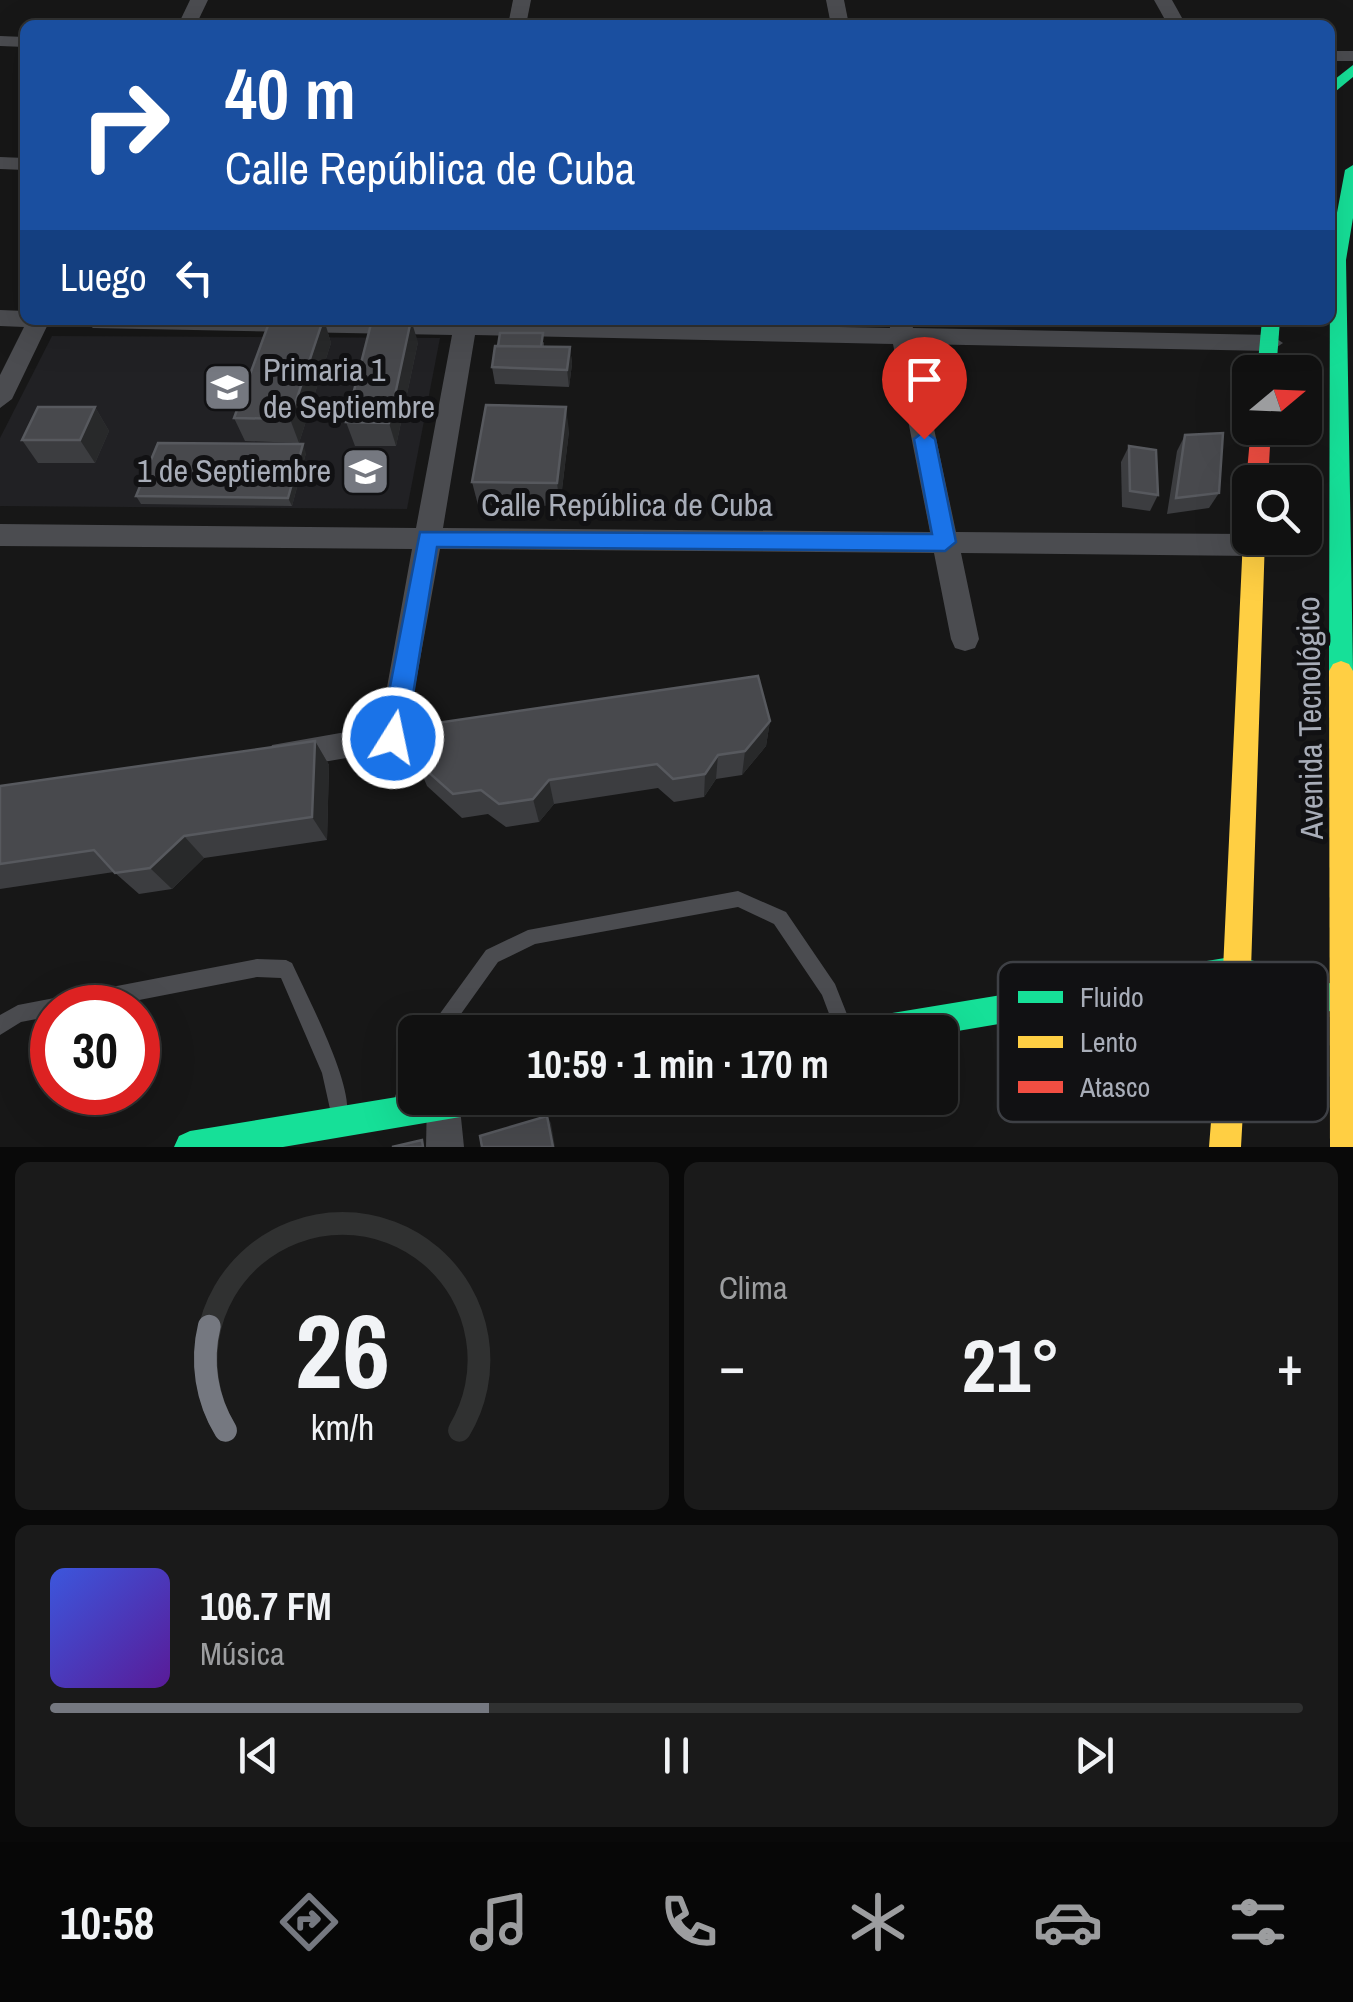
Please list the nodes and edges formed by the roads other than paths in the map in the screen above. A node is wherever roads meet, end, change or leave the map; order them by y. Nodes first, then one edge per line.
1 (1353, 170) edge
2 (37, 325) edge
3 (465, 325) edge
4 (574, 325) edge
5 (902, 328) edge
6 (1271, 331) edge
7 (0, 399) edge
8 (0, 535) edge
9 (428, 538) junction
10 (1232, 541) edge
11 (945, 542) junction
12 (1253, 555) edge
13 (965, 639) dead end
14 (256, 759) edge
15 (1349, 909) edge
16 (1237, 962) edge
17 (1350, 1004) edge
18 (998, 1010) edge
19 (449, 1015) edge
20 (838, 1015) edge
21 (958, 1017) edge
22 (0, 1026) edge
23 (398, 1112) edge
24 (444, 1115) edge
25 (342, 1122) junction
26 (1227, 1122) edge
27 (190, 1147) edge
28 (445, 1147) edge
29 (1225, 1147) edge
30 (1346, 1147) edge

1 - 15 main road, Avenida Tecnológico
2 - 7 street
3 - 9 street
4 - 5 street
5 - 6 street
5 - 11 street
8 - 9 street, Calle República de Cuba
9 - 11 street, Calle República de Cuba
9 - 14 street
10 - 11 street, Calle República de Cuba
11 - 13 street
12 - 16 main road, Avenida Tecnológico
15 - 17 main road, Avenida Tecnológico
17 - 30 main road, Avenida Tecnológico
18 - 21 main road
19 - 20 lane
22 - 25 lane
23 - 25 main road
24 - 28 street
25 - 27 main road
26 - 29 main road, Avenida Tecnológico

